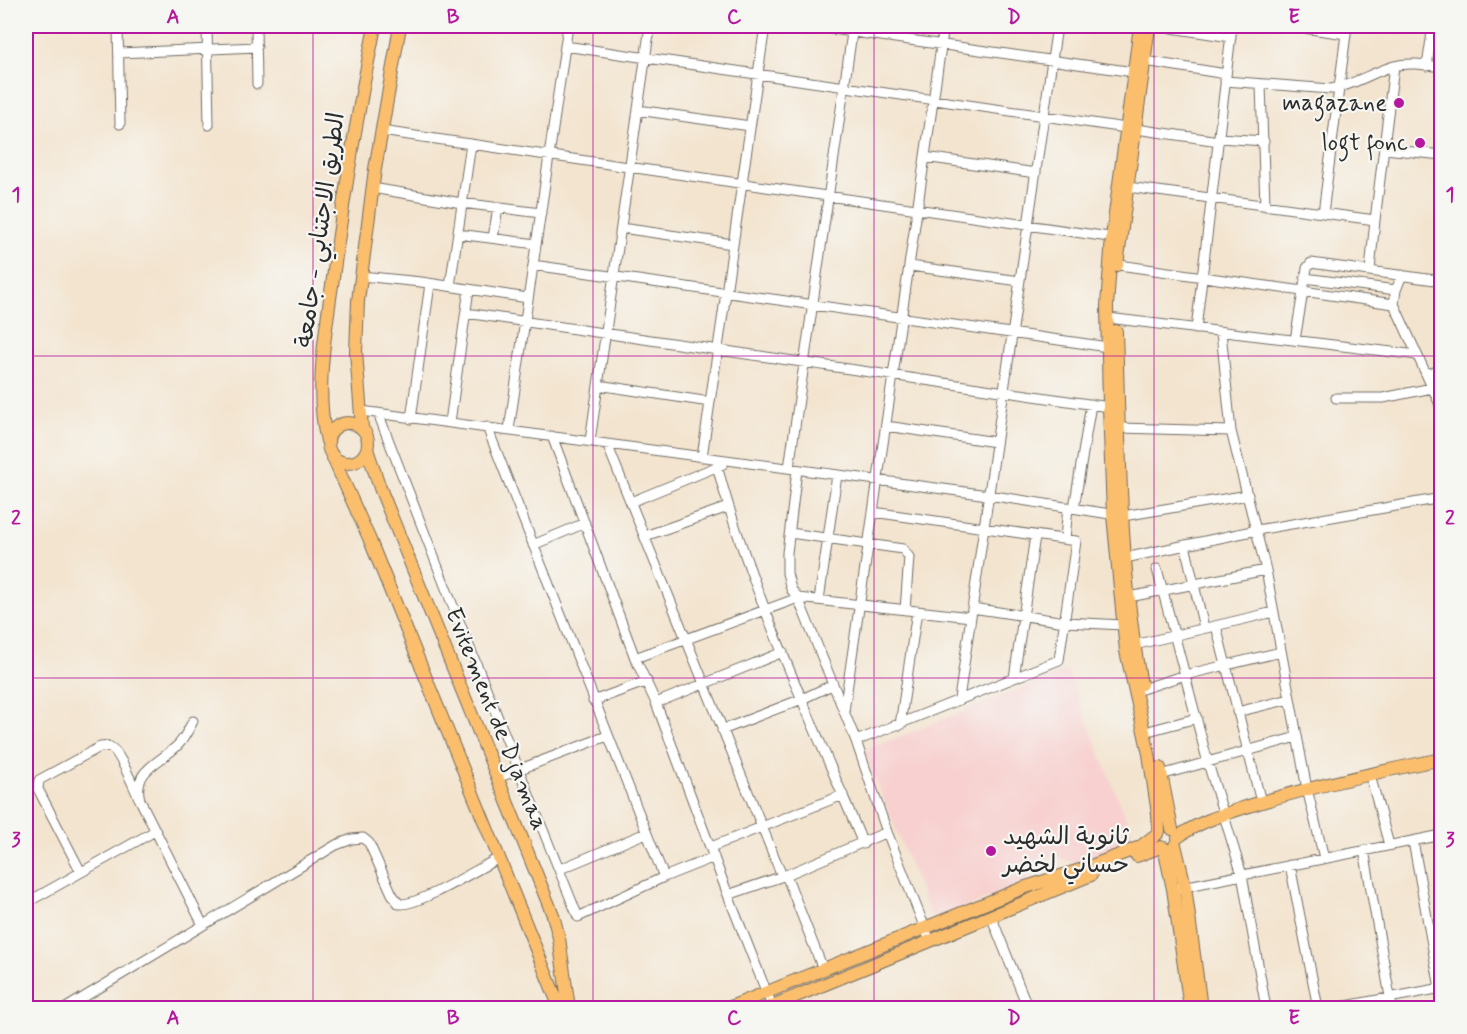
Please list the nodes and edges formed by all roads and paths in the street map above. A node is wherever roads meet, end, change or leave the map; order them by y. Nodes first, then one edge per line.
1 (118, 26) edge
2 (207, 26) edge
3 (256, 26) edge
4 (375, 26) edge
5 (400, 26) edge
6 (568, 26) edge
7 (650, 26) edge
8 (765, 26) edge
9 (811, 26) edge
10 (944, 26) edge
11 (1057, 26) edge
12 (1140, 26) edge
13 (1149, 26) edge
14 (1158, 26) edge
15 (1232, 26) edge
16 (1289, 26) edge
17 (1433, 26) edge
18 (853, 28) edge
19 (1346, 30) edge
20 (1231, 37) junction
21 (941, 44) junction
22 (565, 46) junction
23 (257, 48) junction
24 (207, 49) junction
25 (119, 53) junction
26 (646, 58) junction
27 (1052, 60) junction
28 (1145, 61) junction
29 (1394, 66) junction
30 (1427, 66) junction
31 (1442, 67) edge
32 (1134, 72) junction
33 (758, 74) junction
34 (1226, 77) junction
35 (256, 84) dead end
36 (1261, 85) junction
37 (844, 86) junction
38 (1338, 88) junction
39 (933, 99) junction
40 (638, 110) junction
41 (1044, 117) junction
42 (120, 124) dead end
43 (209, 124) dead end
44 (750, 126) junction
45 (1131, 129) junction
46 (381, 131) junction
47 (1219, 139) junction
48 (1264, 141) junction
49 (471, 144) junction
50 (1385, 149) junction
51 (549, 155) junction
52 (1442, 155) edge
53 (925, 158) junction
54 (630, 167) junction
55 (1036, 173) junction
56 (742, 183) junction
57 (1128, 187) junction
58 (372, 188) junction
59 (828, 196) junction
60 (1211, 198) junction
61 (462, 203) junction
62 (1265, 206) junction
63 (498, 207) junction
64 (917, 209) junction
65 (541, 213) junction
66 (1323, 213) junction
67 (1375, 220) junction
68 (1028, 225) junction
69 (621, 228) junction
70 (458, 234) junction
71 (493, 238) junction
72 (1117, 238) junction
73 (536, 244) junction
74 (733, 244) junction
75 (1114, 264) junction
76 (533, 265) junction
77 (910, 266) junction
78 (1370, 270) junction
79 (361, 276) junction
80 (614, 276) junction
81 (1201, 276) junction
82 (1402, 276) junction
83 (1305, 278) junction
84 (1020, 281) junction
85 (1442, 281) edge
86 (430, 284) junction
87 (450, 286) junction
88 (469, 289) junction
89 (1396, 290) junction
90 (1302, 291) junction
91 (726, 292) junction
92 (528, 298) junction
93 (813, 304) junction
94 (1394, 304) junction
95 (466, 313) junction
96 (902, 317) junction
97 (1112, 319) junction
98 (525, 322) junction
99 (1196, 329) junction
100 (1221, 332) junction
101 (1012, 333) junction
102 (605, 334) junction
103 (1294, 340) junction
104 (1108, 347) junction
105 (717, 350) junction
106 (1417, 355) junction
107 (804, 362) junction
108 (1442, 370) edge
109 (1426, 374) junction
110 (893, 375) junction
111 (598, 386) junction
112 (1432, 388) junction
113 (1004, 391) junction
114 (1336, 398) dead end
115 (710, 402) junction
116 (1090, 404) junction
117 (1109, 407) junction
118 (1442, 409) edge
119 (361, 411) junction
120 (378, 413) junction
121 (411, 419) junction
122 (450, 422) junction
123 (885, 426) junction
124 (362, 428) junction
125 (487, 428) junction
126 (1119, 428) junction
127 (509, 430) junction
128 (1231, 431) junction
129 (552, 436) junction
130 (327, 441) junction
131 (590, 441) junction
132 (996, 442) junction
133 (607, 444) junction
134 (367, 449) junction
135 (702, 457) junction
136 (333, 458) junction
137 (730, 460) junction
138 (717, 466) junction
139 (793, 469) junction
140 (837, 475) junction
141 (878, 480) junction
142 (988, 495) junction
143 (1248, 495) junction
144 (1442, 498) edge
145 (631, 502) junction
146 (728, 507) junction
147 (1071, 508) junction
148 (873, 512) junction
149 (1118, 515) junction
150 (585, 523) junction
151 (983, 529) junction
152 (1257, 530) junction
153 (790, 533) junction
154 (1035, 536) junction
155 (645, 537) junction
156 (828, 539) junction
157 (1065, 539) junction
158 (868, 544) junction
159 (532, 545) junction
160 (1124, 545) junction
161 (1185, 545) junction
162 (1149, 553) junction
163 (1121, 558) junction
164 (1157, 569) dead end
165 (1266, 570) junction
166 (1194, 585) junction
167 (1163, 591) junction
168 (1129, 597) junction
169 (798, 598) junction
170 (819, 600) junction
171 (859, 605) junction
172 (905, 610) junction
173 (766, 611) junction
174 (917, 611) junction
175 (1274, 612) junction
176 (971, 613) junction
177 (1024, 616) junction
178 (1065, 622) junction
179 (1123, 625) junction
180 (1216, 626) junction
181 (1204, 628) junction
182 (1175, 635) junction
183 (687, 639) junction
184 (1134, 645) junction
185 (783, 652) junction
186 (1281, 652) junction
187 (635, 658) junction
188 (1225, 665) junction
189 (1185, 675) junction
190 (1014, 678) junction
191 (647, 681) junction
192 (704, 684) junction
193 (832, 685) junction
194 (1142, 689) junction
195 (802, 699) junction
196 (958, 699) junction
197 (1290, 699) junction
198 (593, 701) junction
199 (656, 703) junction
200 (844, 711) junction
201 (1237, 712) junction
202 (1197, 718) junction
203 (194, 721) dead end
204 (900, 725) junction
205 (722, 730) junction
206 (1152, 730) junction
207 (607, 736) junction
208 (1297, 737) junction
209 (856, 741) junction
210 (1247, 750) junction
211 (1441, 761) edge
212 (1209, 763) junction
213 (519, 770) junction
214 (1161, 775) junction
215 (1370, 775) junction
216 (497, 778) junction
217 (1307, 789) junction
218 (843, 795) junction
219 (140, 800) junction
220 (1262, 802) junction
221 (1222, 815) junction
222 (762, 827) junction
223 (155, 831) junction
224 (887, 832) junction
225 (1158, 832) junction
226 (646, 833) junction
227 (1442, 835) edge
228 (1171, 840) junction
229 (1413, 841) junction
230 (863, 844) junction
231 (1389, 845) junction
232 (711, 847) junction
233 (1364, 850) junction
234 (714, 857) junction
235 (499, 858) junction
236 (1324, 858) junction
237 (1290, 865) junction
238 (560, 869) junction
239 (81, 872) junction
240 (784, 875) junction
241 (1242, 875) junction
242 (664, 877) junction
243 (1179, 887) junction
244 (728, 895) junction
245 (26, 903) edge
246 (991, 916) junction
247 (204, 926) junction
248 (925, 928) junction
249 (930, 941) junction
250 (823, 969) junction
251 (1440, 988) edge
252 (766, 993) junction
253 (1390, 998) junction
254 (1442, 999) edge
255 (791, 1004) edge
256 (770, 1007) edge
257 (66, 1008) edge
258 (561, 1008) edge
259 (570, 1008) edge
260 (728, 1008) edge
261 (1028, 1008) edge
262 (1190, 1008) edge
263 (1201, 1008) edge
264 (1266, 1008) edge
265 (1318, 1008) edge
266 (1335, 1008) edge
267 (1392, 1008) edge

1 - 25 street
2 - 24 street
3 - 23 street
4 - 130 main road, الطريق الاجتنابي - جامعة
5 - 46 main road, الطريق الاجتنابي - جامعة
6 - 22 street
7 - 26 street
8 - 33 street
9 - 18 street
10 - 21 street
11 - 27 street
12 - 32 main road
13 - 28 main road
14 - 20 street
15 - 20 street
16 - 19 street
17 - 30 street
18 - 21 street
18 - 37 street
19 - 38 street
20 - 34 street
21 - 27 street
21 - 39 street
22 - 26 street
22 - 51 street
23 - 24 street
23 - 35 street
24 - 25 street
24 - 43 street
25 - 42 street
26 - 33 street
26 - 40 street
27 - 32 street
27 - 41 street
28 - 34 street
28 - 45 main road
29 - 30 street
29 - 38 street
29 - 50 street
30 - 31 street
32 - 45 main road
33 - 37 street
33 - 44 street
34 - 36 street
34 - 47 street
36 - 38 street
36 - 48 street
37 - 39 street
37 - 59 street
38 - 66 street
39 - 41 street
39 - 53 street
40 - 44 street
40 - 54 street
41 - 45 street
41 - 55 street
44 - 56 street
45 - 47 street
45 - 57 main road
45 - 72 main road
46 - 49 street
46 - 58 main road, الطريق الاجتنابي - جامعة
47 - 48 street
47 - 60 street
48 - 62 street
49 - 51 street
49 - 61 street
50 - 52 street
50 - 67 street
51 - 54 street
51 - 65 street
53 - 55 street
53 - 64 street
54 - 56 street
54 - 69 street
55 - 68 street
56 - 59 street
56 - 74 street
57 - 60 street
57 - 72 main road
58 - 61 street
58 - 79 main road, الطريق الاجتنابي - جامعة
59 - 64 street
59 - 93 street
60 - 62 street
60 - 81 street
61 - 63 street
61 - 70 street
62 - 66 street
63 - 65 street
63 - 71 street
64 - 68 street
64 - 77 street
65 - 73 street
66 - 67 street
67 - 78 street
68 - 72 street
68 - 84 street
69 - 74 street
69 - 80 street
70 - 71 street
70 - 87 street
71 - 73 street
72 - 75 main road
73 - 76 street
74 - 91 street
75 - 81 street
75 - 97 main road
76 - 80 street
76 - 92 street
77 - 84 street
77 - 96 street
78 - 82 street
78 - 83 street
79 - 86 street
79 - 119 main road, الطريق الاجتنابي - جامعة
80 - 91 street
80 - 102 street
81 - 90 street
81 - 99 street
82 - 85 street
82 - 89 street
83 - 89 street
83 - 90 street
84 - 101 street
86 - 87 street
86 - 121 street
87 - 88 street
88 - 92 street
88 - 95 street
89 - 94 street
90 - 94 street
90 - 103 street
91 - 93 street
91 - 105 street
92 - 98 street
93 - 96 street
93 - 107 street
94 - 106 street
95 - 98 street
95 - 122 street
96 - 101 street
96 - 110 street
97 - 99 street
97 - 104 main road
97 - 126 main road
98 - 102 street
98 - 127 street
99 - 100 street
100 - 103 street
100 - 128 street
101 - 104 street
101 - 113 street
102 - 105 street
102 - 111 street
103 - 106 street
104 - 117 main road
105 - 107 street
105 - 115 street
106 - 109 street
107 - 110 street
107 - 139 street
108 - 109 street
109 - 112 street
110 - 113 street
110 - 123 street
111 - 115 street
111 - 131 street
112 - 114 street
112 - 118 street
113 - 116 street
113 - 132 street
115 - 135 street
116 - 117 street
116 - 147 street
117 - 149 main road
119 - 120 street
119 - 124 main road, الطريق الاجتنابي - جامعة
120 - 121 street
120 - 213 street
121 - 122 street
122 - 125 street
123 - 132 street
123 - 141 street
124 - 130 main road
124 - 134 main road
125 - 127 street
125 - 159 street
126 - 128 street
126 - 149 main road
127 - 129 street
128 - 143 street
129 - 131 street
129 - 150 street
130 - 136 main road
131 - 133 street
132 - 142 street
133 - 135 street
133 - 145 street
134 - 136 main road
134 - 216 main road, Evitement de Djamaa
135 - 137 street
136 - 235 main road, Evitement de Djamaa
137 - 138 street
137 - 139 street
138 - 145 street
138 - 146 street
139 - 140 street
139 - 153 street
140 - 141 street
140 - 156 street
141 - 142 street
141 - 148 street
142 - 147 street
142 - 151 street
143 - 149 street
143 - 152 street
144 - 152 street
145 - 155 street
146 - 155 street
146 - 173 street
147 - 149 street
147 - 157 street
148 - 151 street
148 - 158 street
149 - 160 main road
149 - 163 main road
150 - 159 street
150 - 187 street
151 - 154 street
151 - 176 street
152 - 161 street
152 - 165 street
153 - 156 street
153 - 169 street
154 - 157 street
154 - 177 street
155 - 183 street
156 - 158 street
156 - 170 street
157 - 178 street
158 - 171 street
158 - 172 street
159 - 198 street
160 - 162 street
160 - 163 main road
161 - 162 street
161 - 166 street
162 - 163 street
163 - 168 main road
163 - 179 main road
164 - 167 street
165 - 166 street
165 - 175 street
166 - 167 street
166 - 181 street
167 - 168 street
167 - 182 street
168 - 184 main road
169 - 170 street
169 - 173 street
169 - 193 street
170 - 171 street
171 - 172 street
171 - 200 street
172 - 174 street
173 - 183 street
173 - 185 street
174 - 176 street
174 - 204 street
175 - 180 street
175 - 186 street
176 - 177 street
176 - 196 street
177 - 178 street
177 - 190 street
178 - 179 street
178 - 190 street
179 - 225 main road
180 - 181 street
180 - 188 street
181 - 182 street
182 - 184 street
182 - 189 street
183 - 187 street
183 - 192 street
184 - 194 main road
185 - 192 street
185 - 195 street
186 - 188 street
186 - 197 street
187 - 191 street
188 - 189 street
188 - 201 street
189 - 194 street
189 - 202 street
190 - 196 street
191 - 198 street
191 - 199 street
192 - 199 street
192 - 205 street
193 - 195 street
193 - 200 street
194 - 206 main road
195 - 205 street
195 - 218 street
196 - 204 street
197 - 201 street
197 - 208 street
198 - 207 street
199 - 232 street
200 - 209 street
201 - 210 street
202 - 206 street
202 - 212 street
203 - 219 street
204 - 209 street
205 - 222 street
206 - 214 main road
207 - 213 street
207 - 226 street
208 - 210 street
208 - 217 street
209 - 224 street
210 - 212 street
210 - 220 street
211 - 215 main road
212 - 214 street
212 - 221 street
213 - 216 street
213 - 238 street
214 - 228 main road
215 - 217 main road
215 - 231 street
216 - 259 main road, Evitement de Djamaa
217 - 220 main road
217 - 236 street
218 - 222 street
218 - 230 street
219 - 223 street
219 - 239 street
220 - 221 main road
221 - 228 main road
221 - 241 street
222 - 232 street
222 - 240 street
223 - 239 street
223 - 247 street
224 - 230 street
224 - 248 street
225 - 228 main road
225 - 248 main road
226 - 238 street
226 - 242 street
227 - 229 street
228 - 243 main road
228 - 246 main road
229 - 231 street
229 - 251 street
230 - 240 street
231 - 233 street
232 - 234 street
233 - 236 street
233 - 253 street
234 - 242 street
234 - 244 street
235 - 247 street
235 - 258 main road, Evitement de Djamaa
236 - 237 street
237 - 241 street
237 - 265 street
238 - 242 street
239 - 245 street
240 - 244 street
240 - 250 street
241 - 243 street
241 - 264 street
243 - 262 main road
243 - 263 main road
244 - 252 street
246 - 249 main road
246 - 261 street
247 - 257 street
248 - 249 street
248 - 250 main road
249 - 255 main road
250 - 252 main road
251 - 253 street
251 - 254 street
252 - 256 street
252 - 260 main road
253 - 266 street
253 - 267 street
255 - 256 main road

